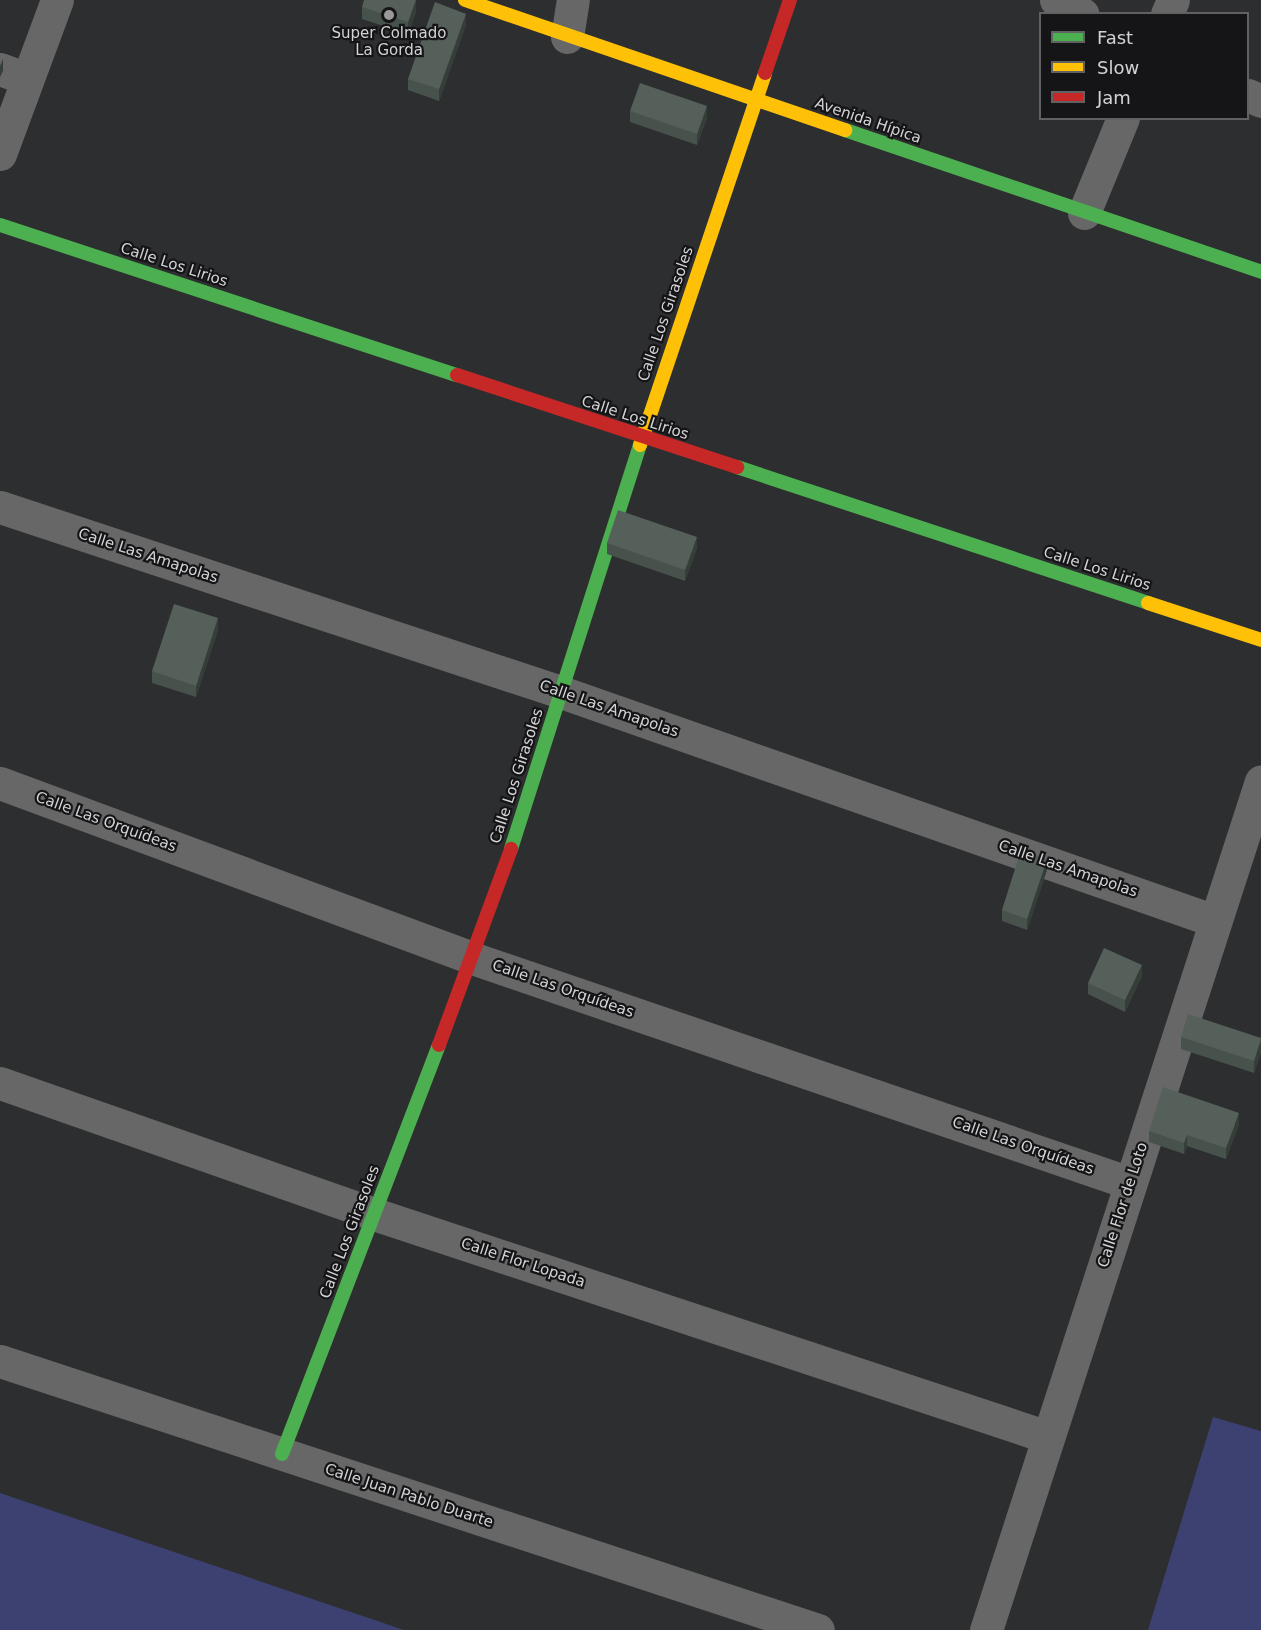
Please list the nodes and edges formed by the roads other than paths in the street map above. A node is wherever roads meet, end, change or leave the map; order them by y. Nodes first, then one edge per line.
1 (57, 0) edge
2 (465, 0) edge
3 (573, 0) edge
4 (790, 0) edge
5 (1056, 0) edge
6 (1078, 12) edge
7 (567, 37) junction
8 (14, 74) edge
9 (756, 99) junction
10 (1122, 120) edge
11 (0, 154) edge
12 (1084, 213) junction
13 (0, 225) edge
14 (1261, 272) edge
15 (642, 438) junction
16 (0, 507) edge
17 (1261, 640) edge
18 (561, 692) junction
19 (1261, 781) edge
20 (0, 783) edge
21 (1215, 921) junction
22 (472, 958) junction
23 (0, 1083) edge
24 (1130, 1183) junction
25 (374, 1214) junction
26 (0, 1361) edge
27 (1048, 1437) junction
28 (282, 1454) junction
29 (818, 1630) edge
30 (986, 1630) edge

1 - 8 street
2 - 7 street, Avenida Hípica
3 - 7 street
4 - 9 street, Calle Los Girasoles
5 - 6 street
7 - 9 street, Avenida Hípica
8 - 11 street
9 - 12 street, Avenida Hípica
9 - 15 street, Calle Los Girasoles
10 - 12 street
12 - 14 street, Avenida Hípica
13 - 15 street, Calle Los Lirios
15 - 17 street, Calle Los Lirios
15 - 18 street, Calle Los Girasoles
16 - 18 street, Calle Las Amapolas
18 - 21 street, Calle Las Amapolas
18 - 22 street, Calle Los Girasoles
19 - 21 street, Calle Flor de Loto
20 - 22 street, Calle Las Orquídeas
21 - 24 street, Calle Flor de Loto
22 - 24 street, Calle Las Orquídeas
22 - 25 street, Calle Los Girasoles
23 - 25 street, Calle Flor Lopada
24 - 27 street, Calle Flor de Loto
25 - 27 street, Calle Flor Lopada
25 - 28 street, Calle Los Girasoles
26 - 28 street, Calle Juan Pablo Duarte
27 - 30 street, Calle Flor de Loto
28 - 29 street, Calle Juan Pablo Duarte

